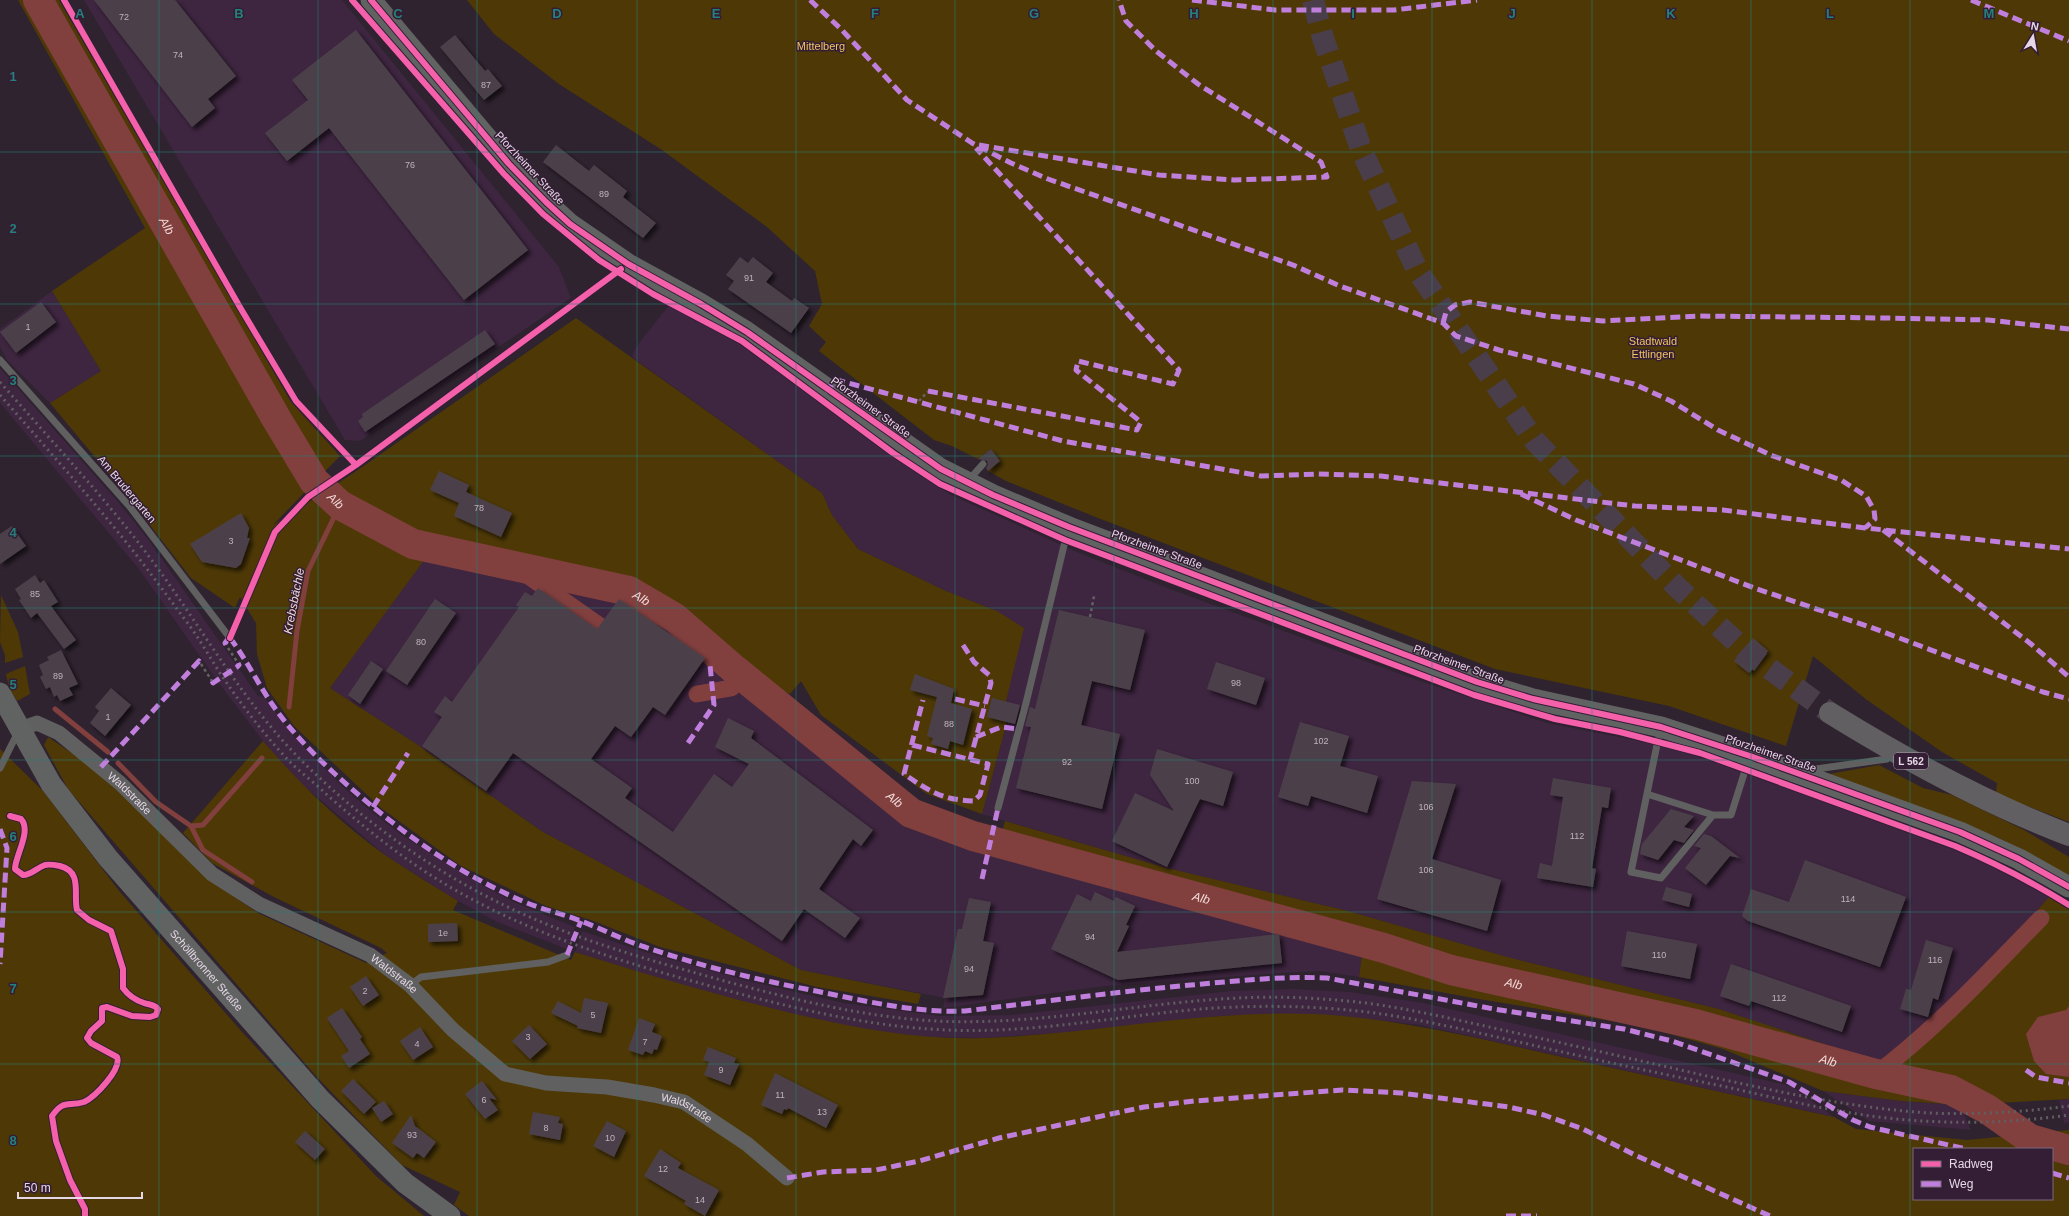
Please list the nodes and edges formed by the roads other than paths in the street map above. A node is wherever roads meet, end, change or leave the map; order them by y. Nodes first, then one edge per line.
1 (371, 0) edge
2 (0, 360) edge
3 (983, 464) dead end
4 (966, 482) junction
5 (1069, 527) junction
6 (230, 638) dead end
7 (0, 693) edge
8 (1830, 713) tunnel mouth
9 (1661, 727) junction
10 (20, 729) junction
11 (1894, 751) junction
12 (1750, 756) junction
13 (0, 768) edge
14 (1809, 777) junction
15 (1647, 794) junction
16 (998, 808) dead end
17 (1713, 814) junction
18 (2069, 835) edge
19 (2069, 887) edge
20 (567, 955) dead end
21 (410, 985) junction
22 (787, 1178) dead end
23 (450, 1216) edge

1 - 4 main road, Pforzheimer Straße
2 - 6 lane, Am Brudergarten
3 - 4 lane
4 - 5 main road, Pforzheimer Straße
5 - 9 main road, Pforzheimer Straße
5 - 16 lane
7 - 10 main road, Schöllbronner Straße
8 - 11 main road, L 562
9 - 12 main road, Pforzheimer Straße
9 - 15 lane
10 - 13 lane
10 - 21 street, Waldstraße
10 - 23 main road, Schöllbronner Straße
11 - 14 lane
11 - 18 main road, L 562
12 - 14 main road, Pforzheimer Straße
12 - 17 lane
14 - 19 main road, Pforzheimer Straße
15 - 17 lane
15 - 17 lane
20 - 21 lane
21 - 22 street, Waldstraße

